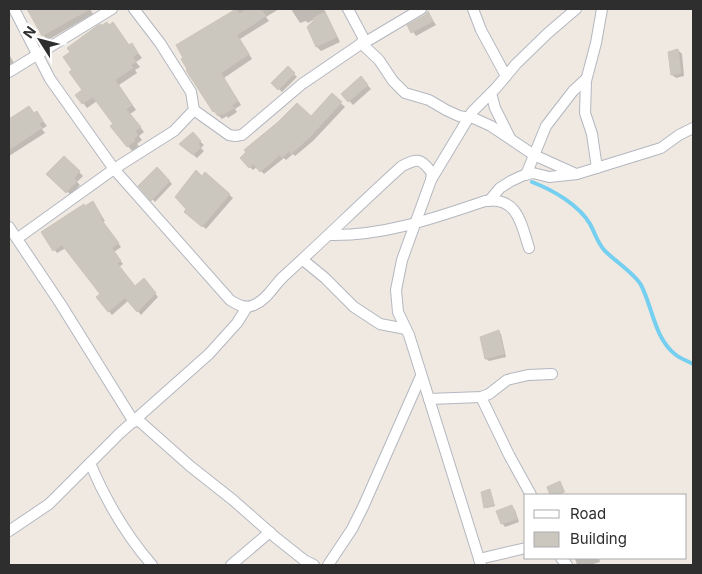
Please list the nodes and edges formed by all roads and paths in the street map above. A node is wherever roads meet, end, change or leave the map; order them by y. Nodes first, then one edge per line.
1 (14, 9) edge
2 (112, 9) edge
3 (134, 9) edge
4 (348, 9) edge
5 (421, 9) edge
6 (472, 9) edge
7 (576, 9) edge
8 (602, 9) edge
9 (363, 42) junction
10 (37, 54) junction
11 (9, 72) edge
12 (506, 76) junction
13 (586, 79) junction
14 (491, 93) junction
15 (194, 110) junction
16 (469, 117) junction
17 (693, 128) edge
18 (510, 138) junction
19 (534, 155) junction
20 (597, 168) junction
21 (114, 169) junction
22 (577, 174) junction
23 (526, 175) junction
24 (431, 180) junction
25 (489, 200) junction
26 (414, 224) junction
27 (9, 227) edge
28 (330, 235) junction
29 (18, 238) junction
30 (529, 248) dead end
31 (303, 260) junction
32 (246, 306) junction
33 (406, 329) junction
34 (552, 374) dead end
35 (421, 376) junction
36 (481, 397) junction
37 (429, 399) junction
38 (136, 420) junction
39 (90, 463) junction
40 (530, 494) edge
41 (9, 531) edge
42 (270, 532) junction
43 (524, 549) edge
44 (480, 562) edge
45 (152, 565) edge
46 (231, 565) edge
47 (314, 565) edge
48 (328, 565) edge

1 - 10 street
2 - 10 street
3 - 15 street
4 - 9 street
5 - 9 street
6 - 12 street
7 - 12 street
8 - 13 street
9 - 15 street
9 - 16 street
10 - 11 street
10 - 21 street
12 - 14 street
13 - 19 street
13 - 20 street
14 - 16 street
14 - 18 street
15 - 21 street
16 - 18 street
16 - 24 street
17 - 20 street
18 - 19 street
19 - 22 street
19 - 23 street
20 - 22 street
21 - 29 street
21 - 32 street
22 - 23 street
23 - 25 street
24 - 26 street
24 - 28 street
25 - 26 street
25 - 30 street
26 - 28 street
26 - 33 street
27 - 29 street
28 - 31 street
29 - 38 street
31 - 32 street
31 - 33 street
32 - 38 street
33 - 35 street
34 - 36 street
35 - 37 street
35 - 48 street
36 - 37 street
36 - 40 street
37 - 44 street
38 - 39 street
38 - 42 street
39 - 41 street
39 - 45 street
42 - 46 street
42 - 47 street
43 - 44 street

